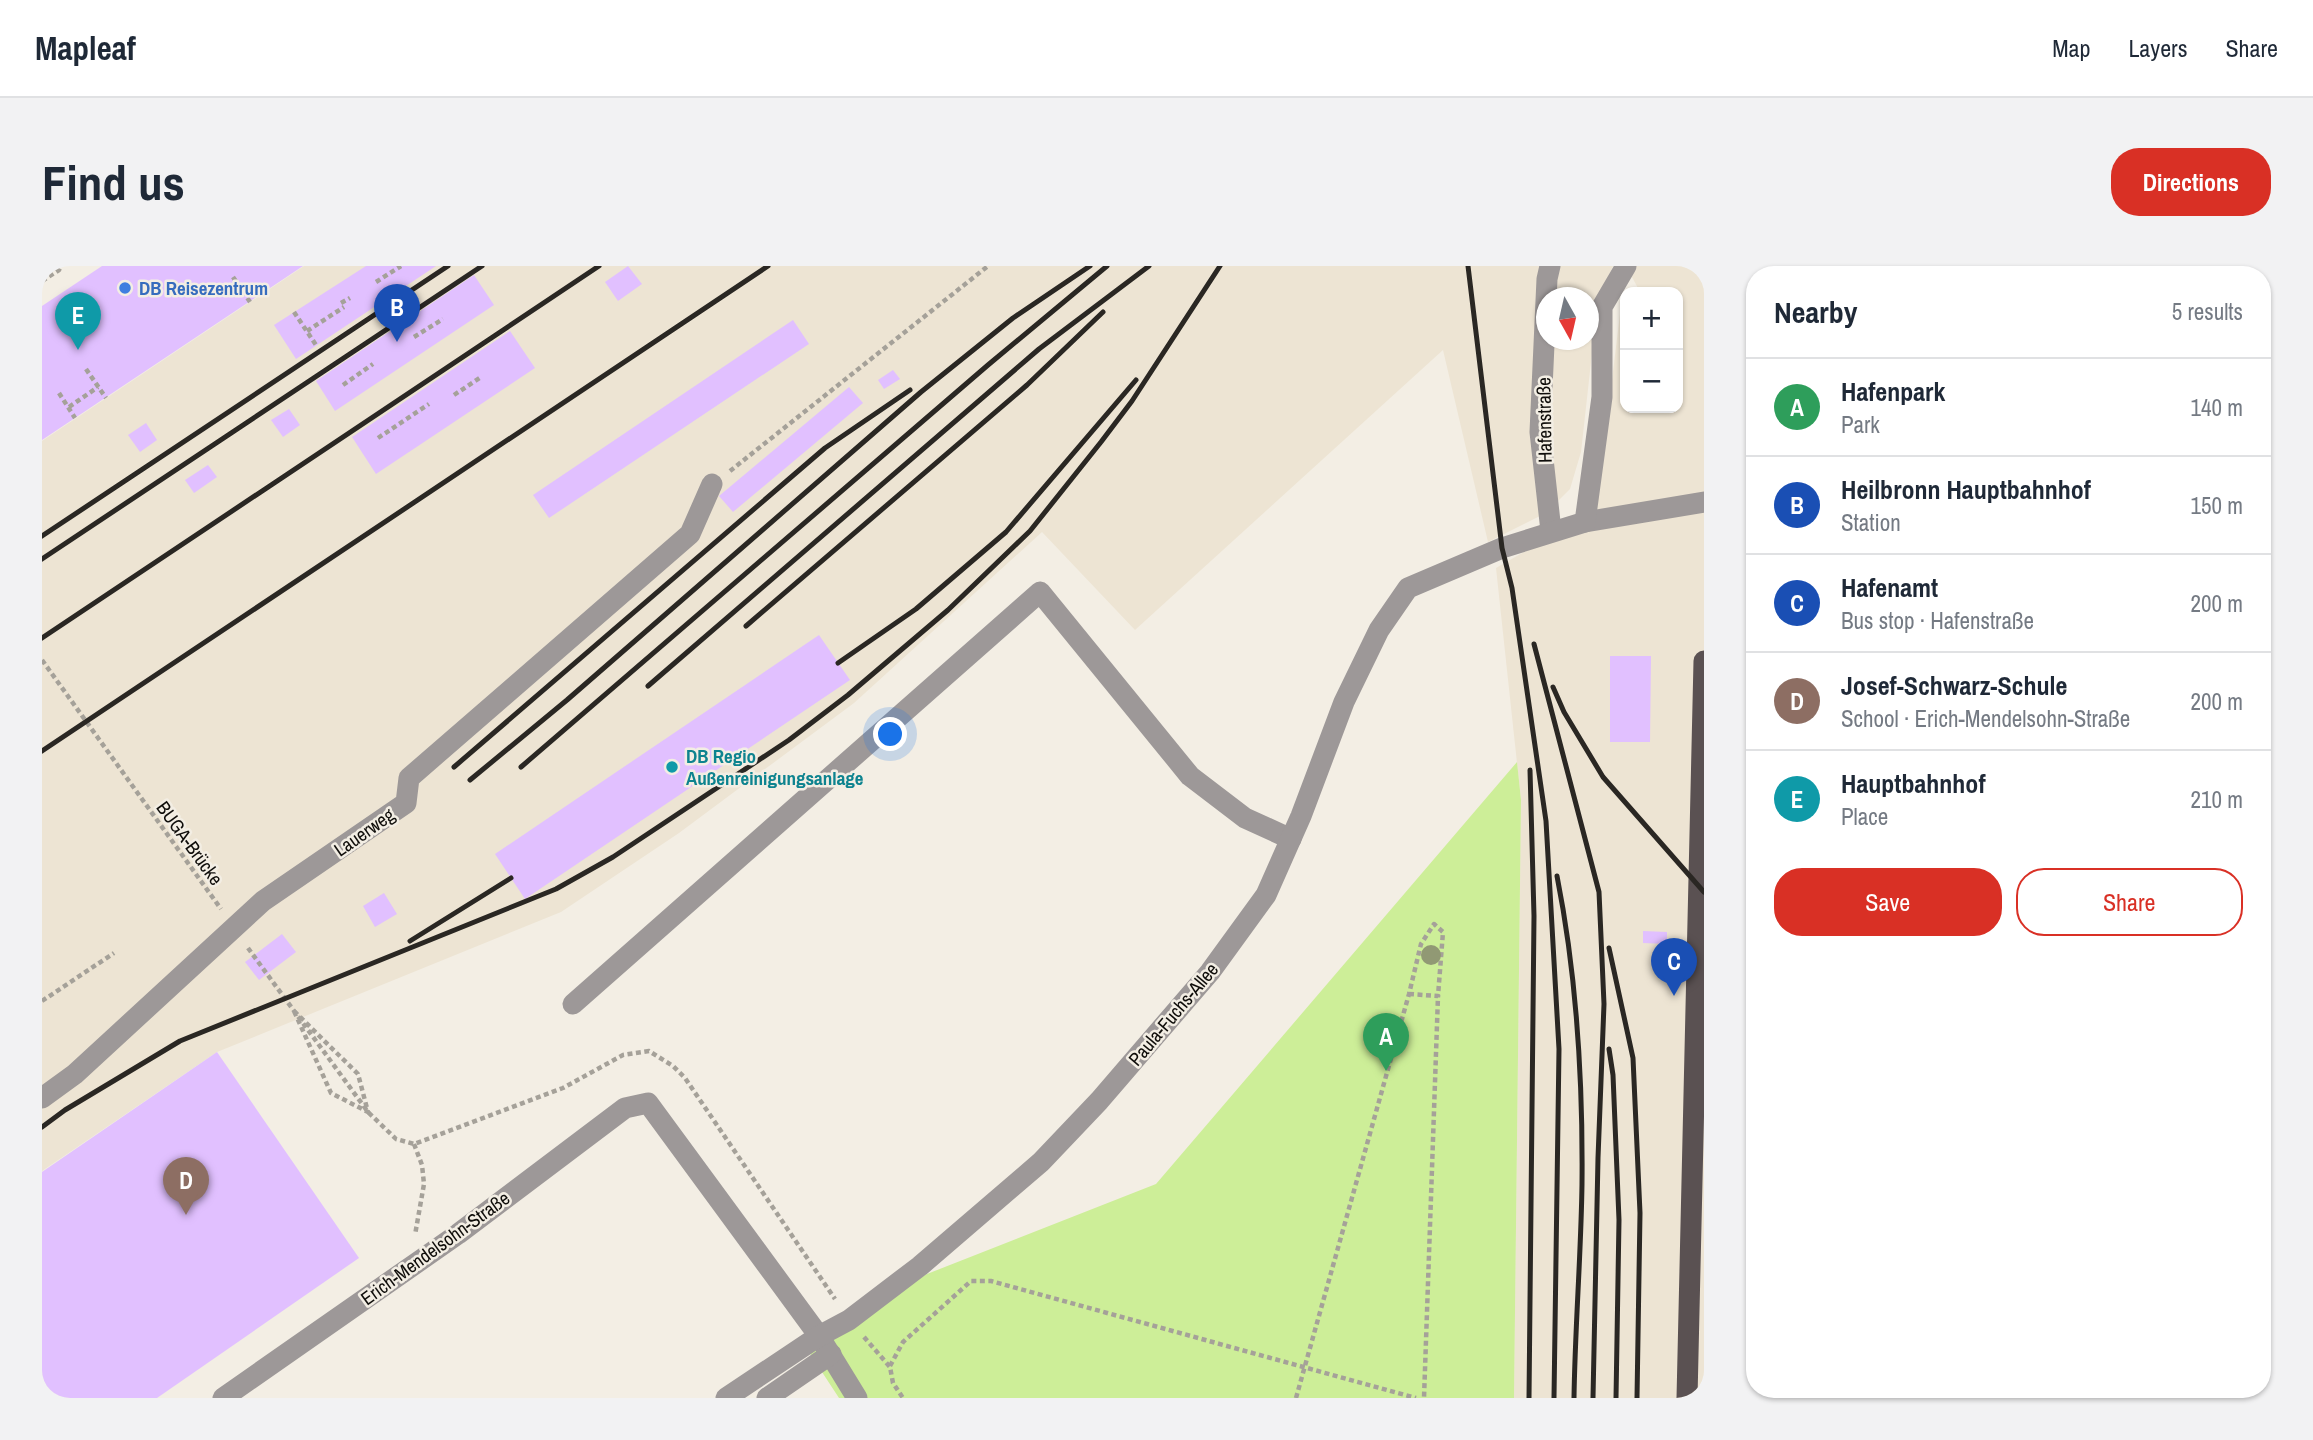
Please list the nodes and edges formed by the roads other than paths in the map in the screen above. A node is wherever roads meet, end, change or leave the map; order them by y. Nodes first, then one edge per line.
1 (1550, 266) edge
2 (1626, 266) edge
3 (712, 484) road end
4 (1704, 502) edge
5 (1585, 522) junction
6 (1551, 531) junction
7 (1704, 661) edge
8 (1291, 839) junction
9 (573, 1004) dead end
10 (42, 1098) edge
11 (825, 1345) junction
12 (223, 1398) edge
13 (726, 1398) edge
14 (767, 1398) edge
15 (857, 1398) edge
16 (1687, 1398) edge

1 - 6 street, Hafenstraße
2 - 5 street
3 - 10 street, Lauerweg
4 - 5 street, Paula-Fuchs-Allee
5 - 6 street, Paula-Fuchs-Allee
6 - 8 street, Paula-Fuchs-Allee
7 - 16 main road
8 - 9 street
8 - 11 street, Paula-Fuchs-Allee
11 - 12 street, Erich-Mendelsohn-Straße
11 - 13 street, Paula-Fuchs-Allee
11 - 14 street, Paula-Fuchs-Allee
11 - 15 street

